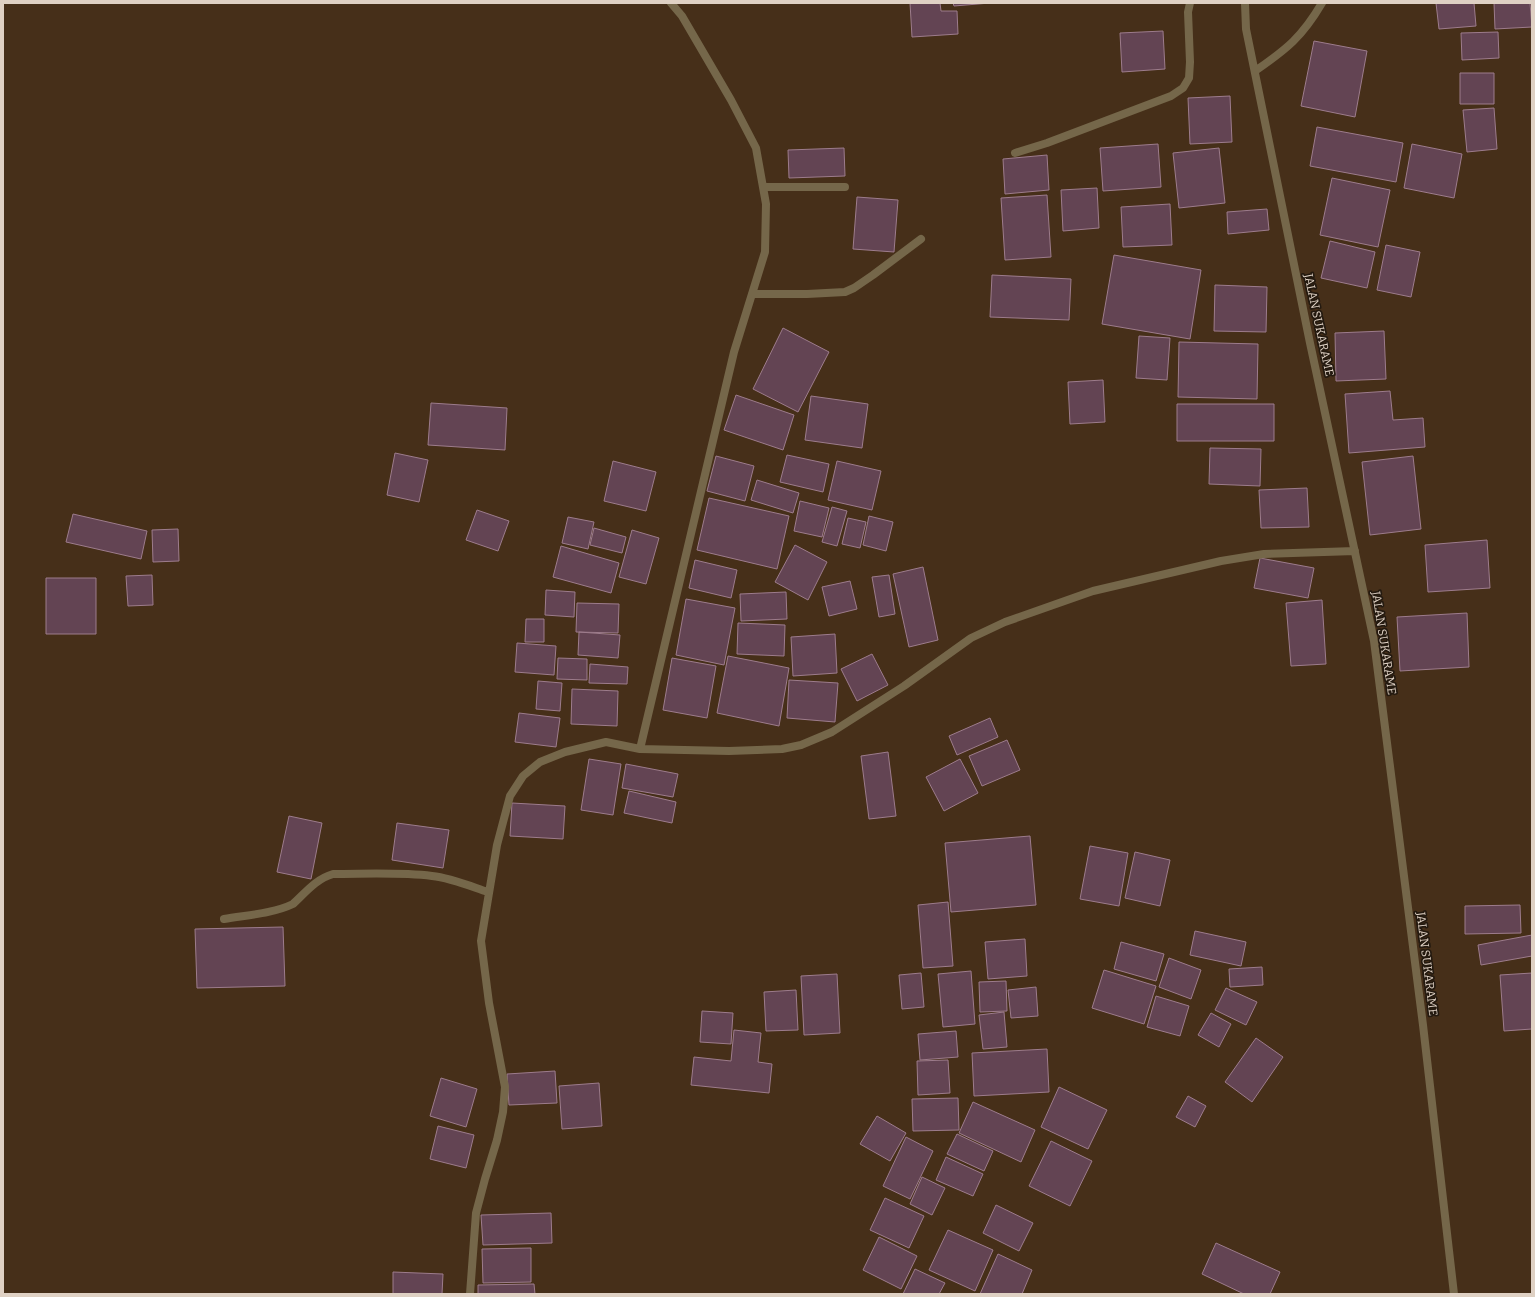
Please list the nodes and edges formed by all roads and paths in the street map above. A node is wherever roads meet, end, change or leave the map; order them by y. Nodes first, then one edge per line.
1 (670, 3) edge
2 (1190, 3) edge
3 (1244, 3) edge
4 (1322, 3) edge
5 (1255, 71) junction
6 (1015, 153) dead end
7 (845, 186) dead end
8 (763, 187) junction
9 (921, 239) dead end
10 (752, 294) junction
11 (1355, 551) junction
12 (640, 749) junction
13 (488, 892) junction
14 (224, 919) dead end
15 (470, 1294) edge
16 (1454, 1294) edge

1 - 8 street
2 - 6 street
3 - 5 street, JALAN SUKARAME
4 - 5 street
5 - 11 street, JALAN SUKARAME
7 - 8 street
8 - 10 street
9 - 10 street
10 - 12 street
11 - 12 street
11 - 16 street, JALAN SUKARAME
12 - 13 street
13 - 14 street
13 - 15 street

